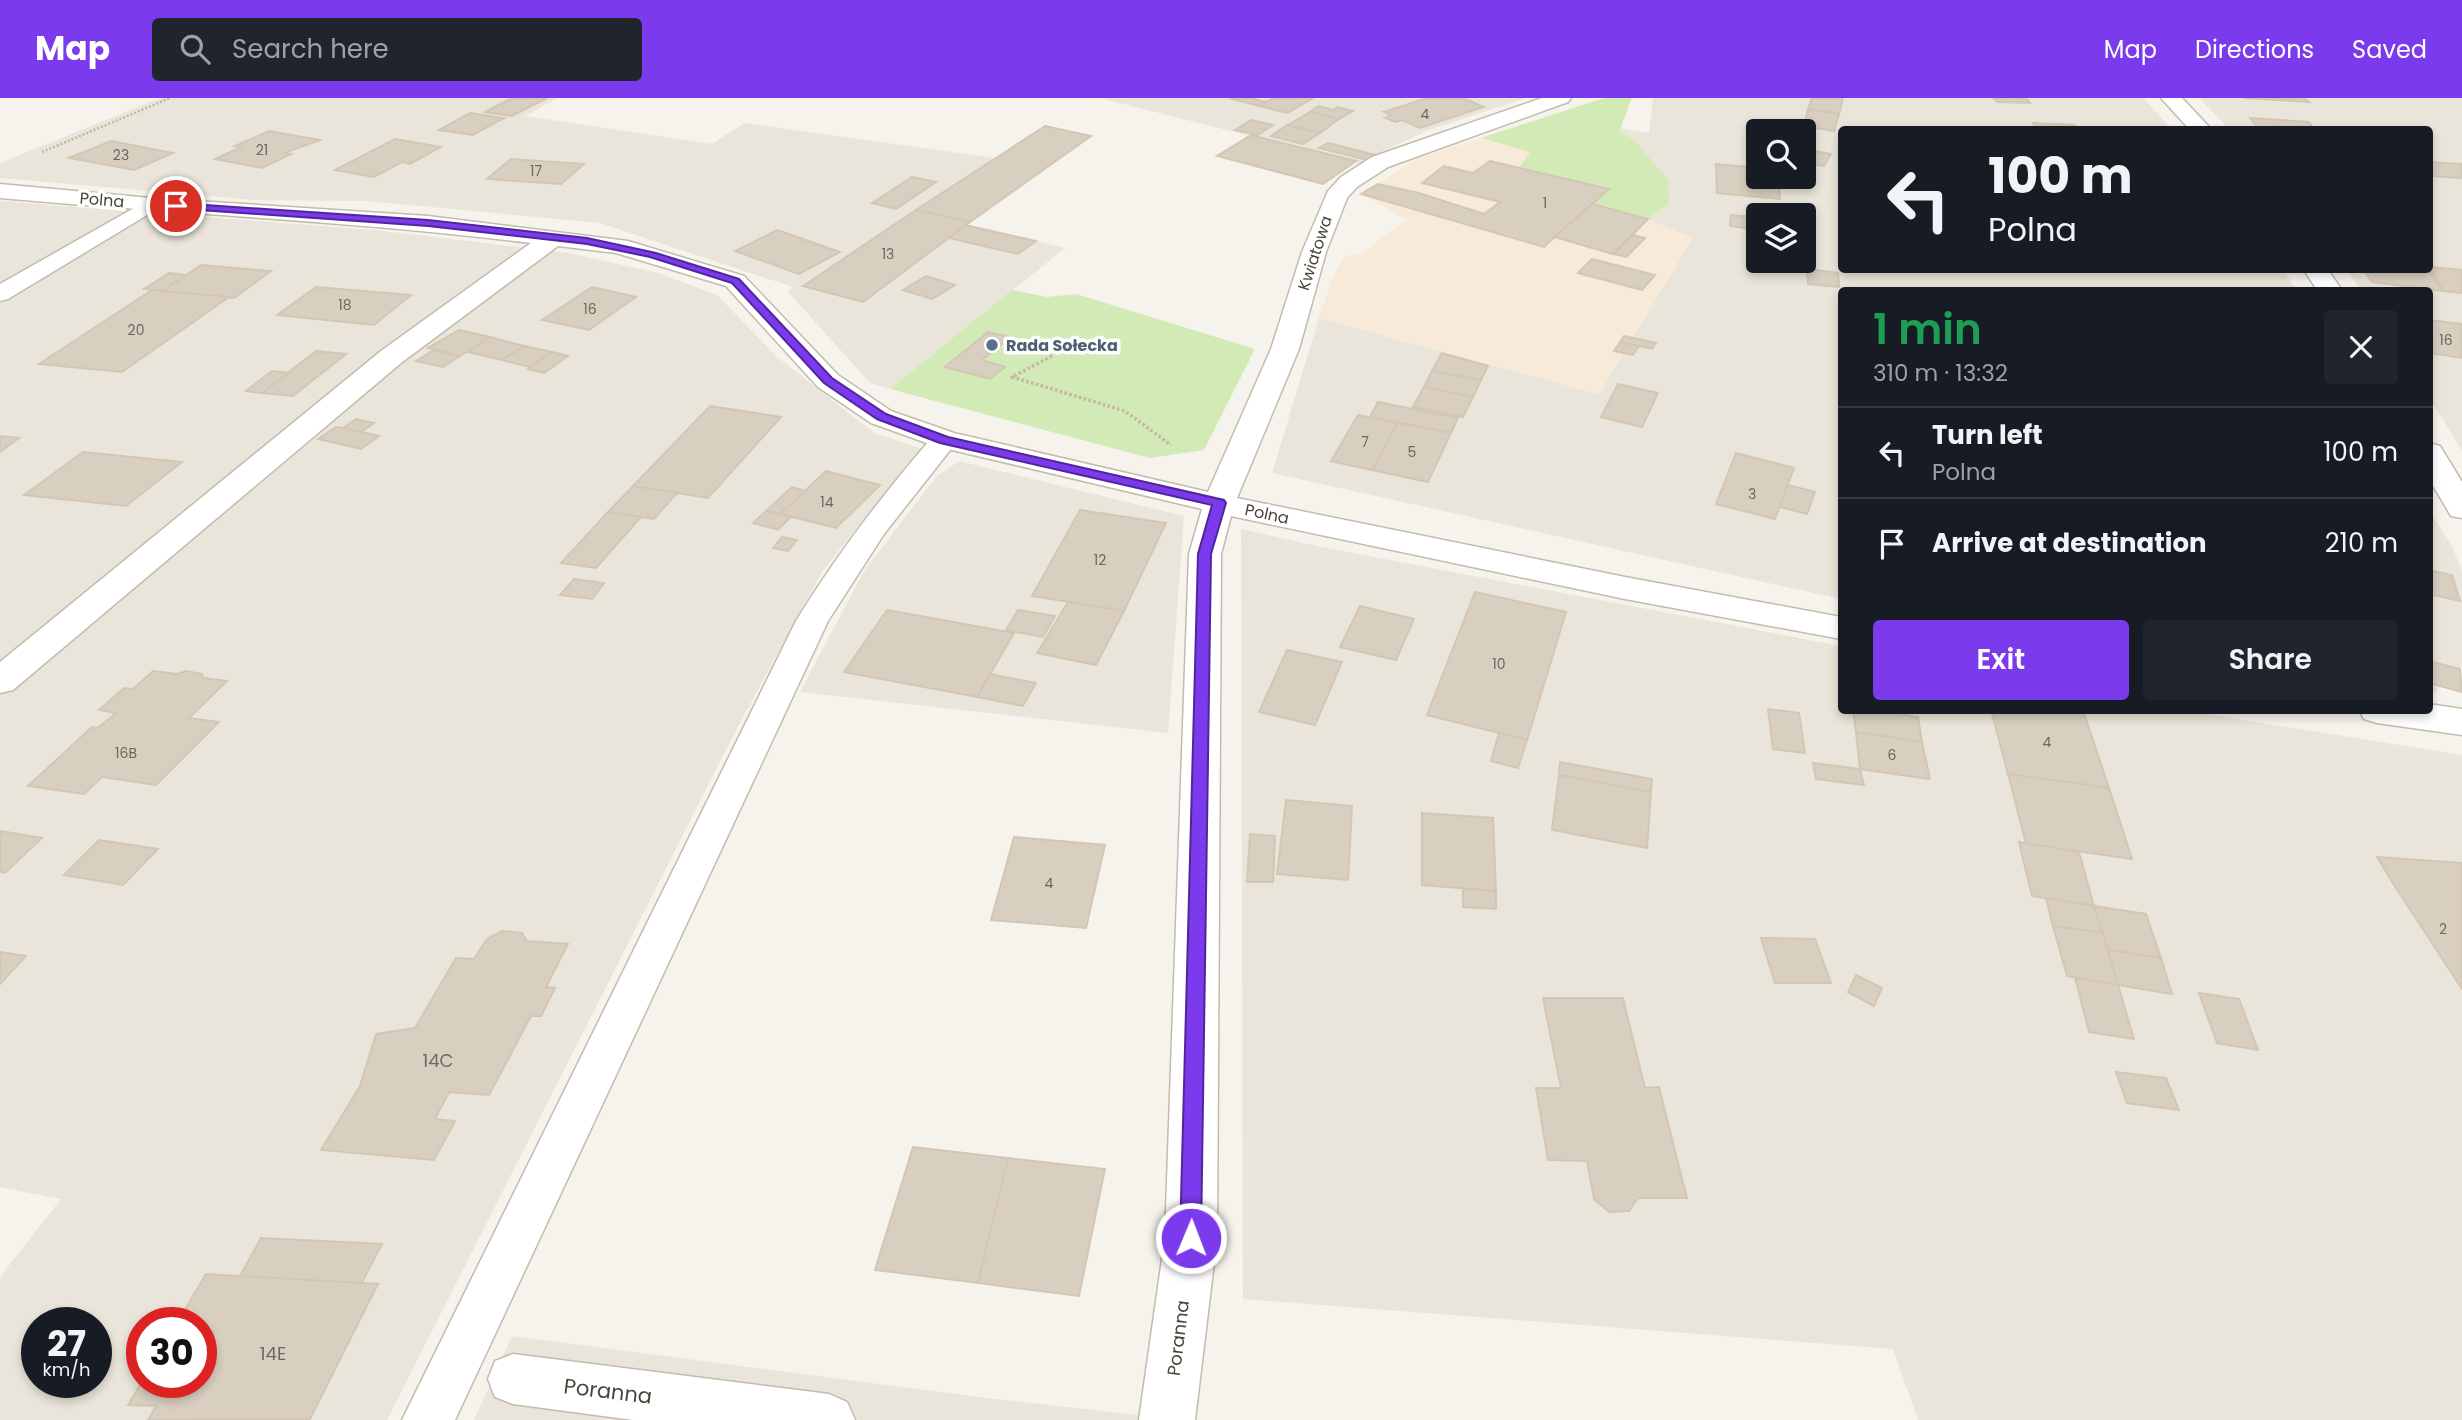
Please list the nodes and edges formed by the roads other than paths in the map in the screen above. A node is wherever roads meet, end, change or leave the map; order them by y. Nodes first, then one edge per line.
1 (1561, 98) edge
2 (2171, 98) edge
3 (2198, 126) edge
4 (0, 191) edge
5 (150, 205) junction
6 (554, 237) junction
7 (0, 294) edge
8 (944, 440) junction
9 (2433, 460) edge
10 (1219, 503) junction
11 (2462, 509) edge
12 (1838, 627) edge
13 (0, 681) edge
14 (2405, 714) edge
15 (2462, 722) edge
16 (513, 1379) dead end
17 (428, 1420) edge
18 (829, 1420) edge
19 (1167, 1420) edge

1 - 10 street, Kwiatowa
2 - 3 street
4 - 5 street, Polna
5 - 6 street, Polna
5 - 7 lane
6 - 8 street, Polna
6 - 13 street
8 - 10 street, Polna
8 - 17 lane
9 - 11 street
10 - 12 street, Polna
10 - 19 street, Poranna
14 - 15 street
16 - 18 lane, Poranna

